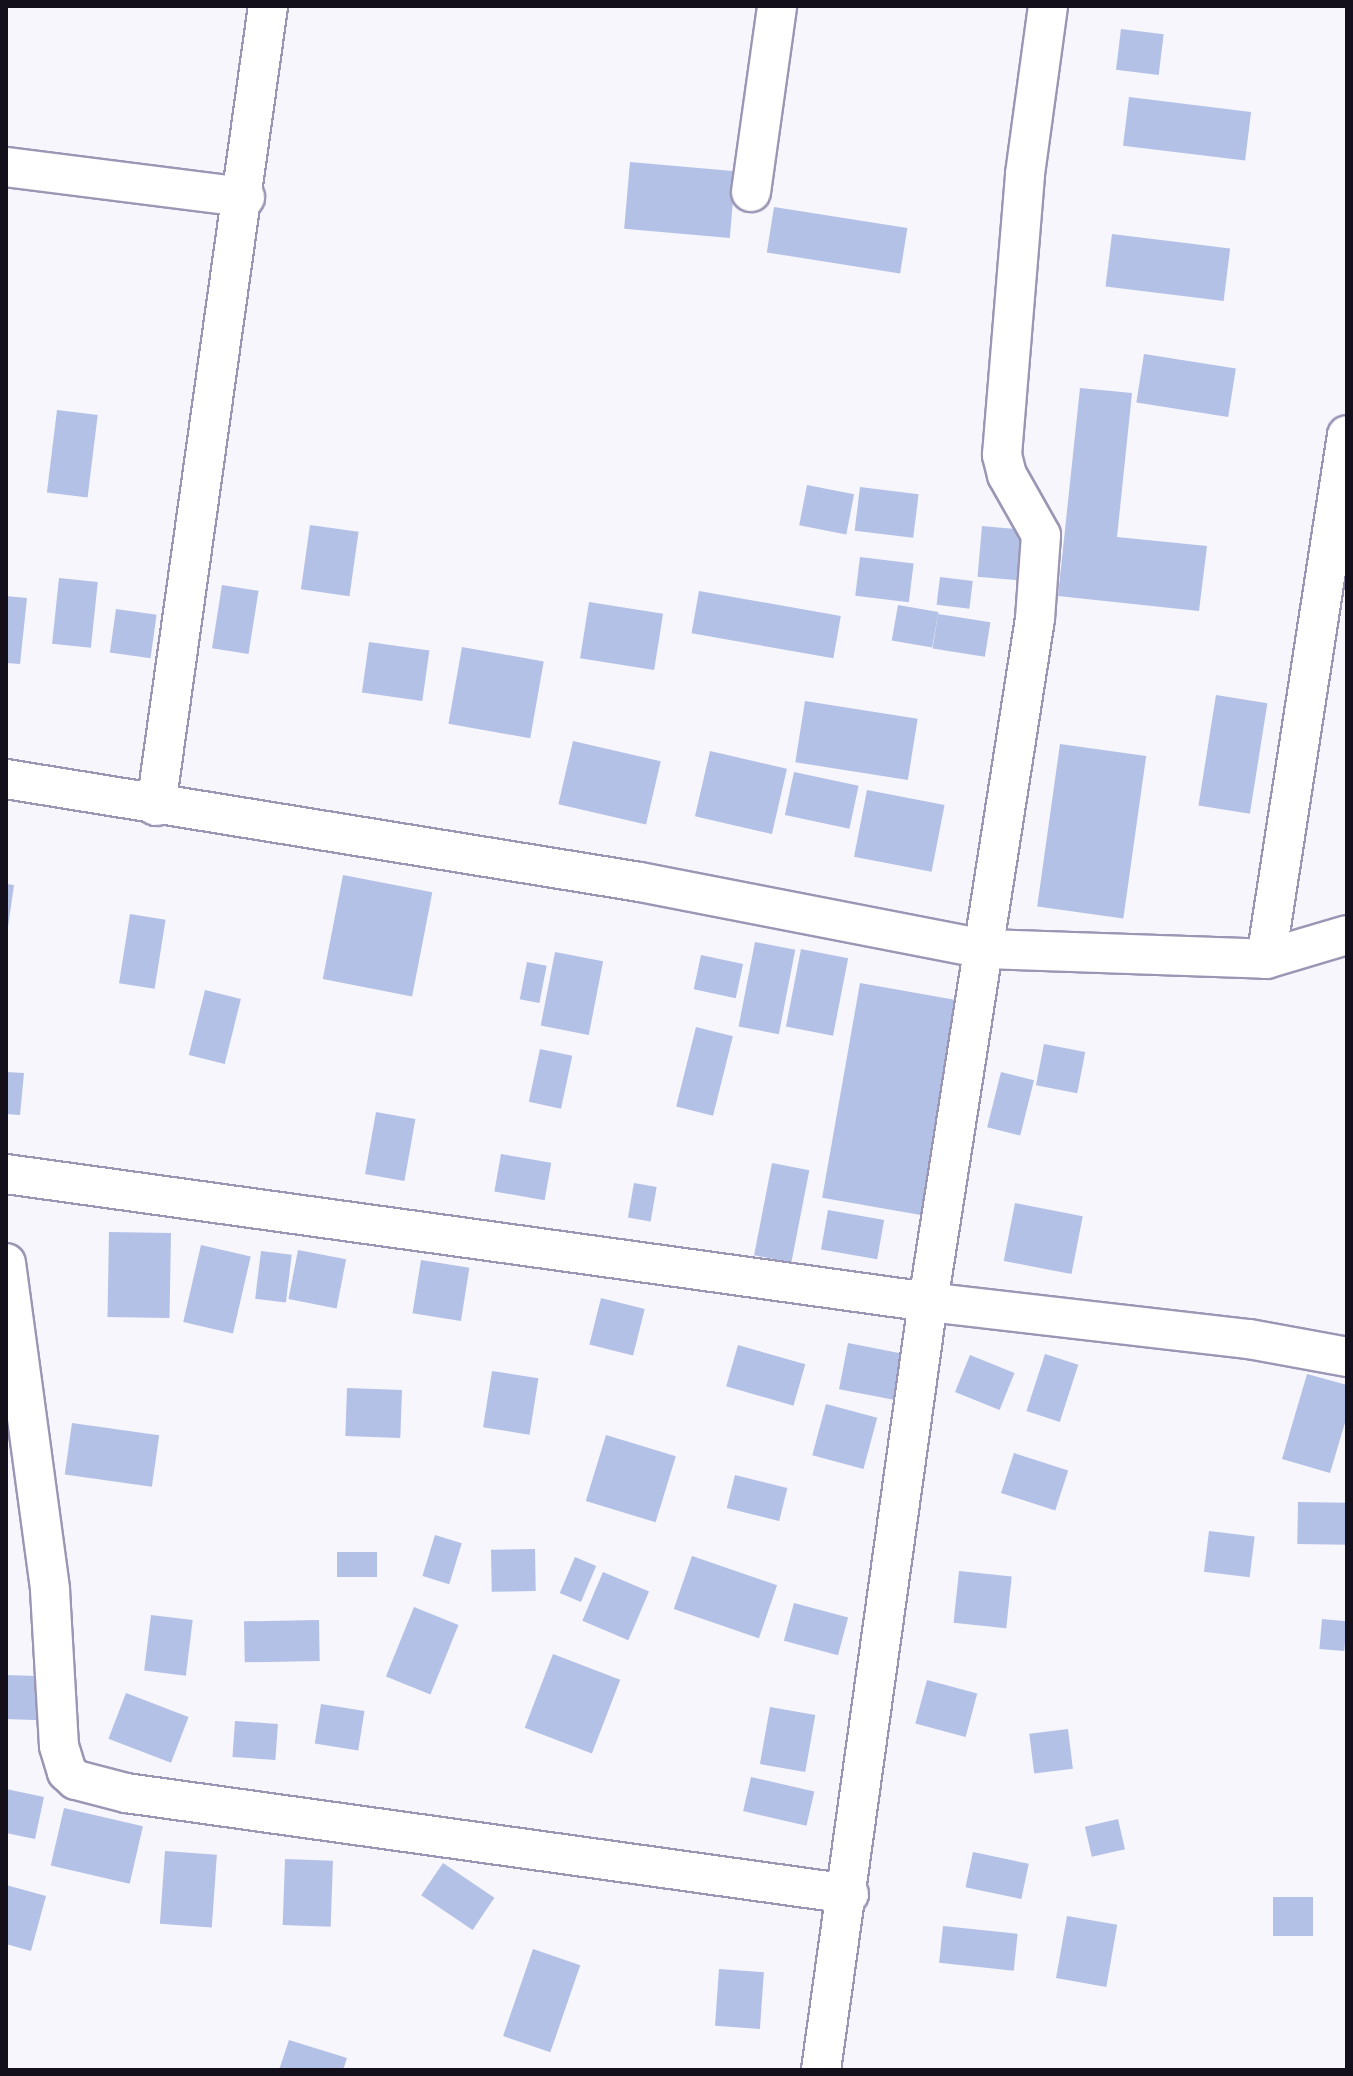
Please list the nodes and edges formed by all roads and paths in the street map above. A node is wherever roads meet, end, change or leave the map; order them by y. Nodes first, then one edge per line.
1 (268, 6) edge
2 (777, 6) edge
3 (1048, 6) edge
4 (6, 167) edge
5 (751, 192) dead end
6 (245, 197) junction
7 (1347, 435) edge
8 (6, 779) edge
9 (156, 806) junction
10 (1347, 935) edge
11 (986, 949) junction
12 (1266, 959) junction
13 (6, 1174) edge
14 (6, 1263) edge
15 (928, 1302) junction
16 (1347, 1357) edge
17 (849, 1894) junction
18 (821, 2070) edge

1 - 6 street
2 - 5 street
3 - 11 street
4 - 6 street
6 - 9 street
7 - 12 street
8 - 9 street
9 - 11 street
10 - 12 street
11 - 12 street
11 - 15 street
13 - 15 street
14 - 17 street
15 - 16 street
15 - 17 street
17 - 18 street

